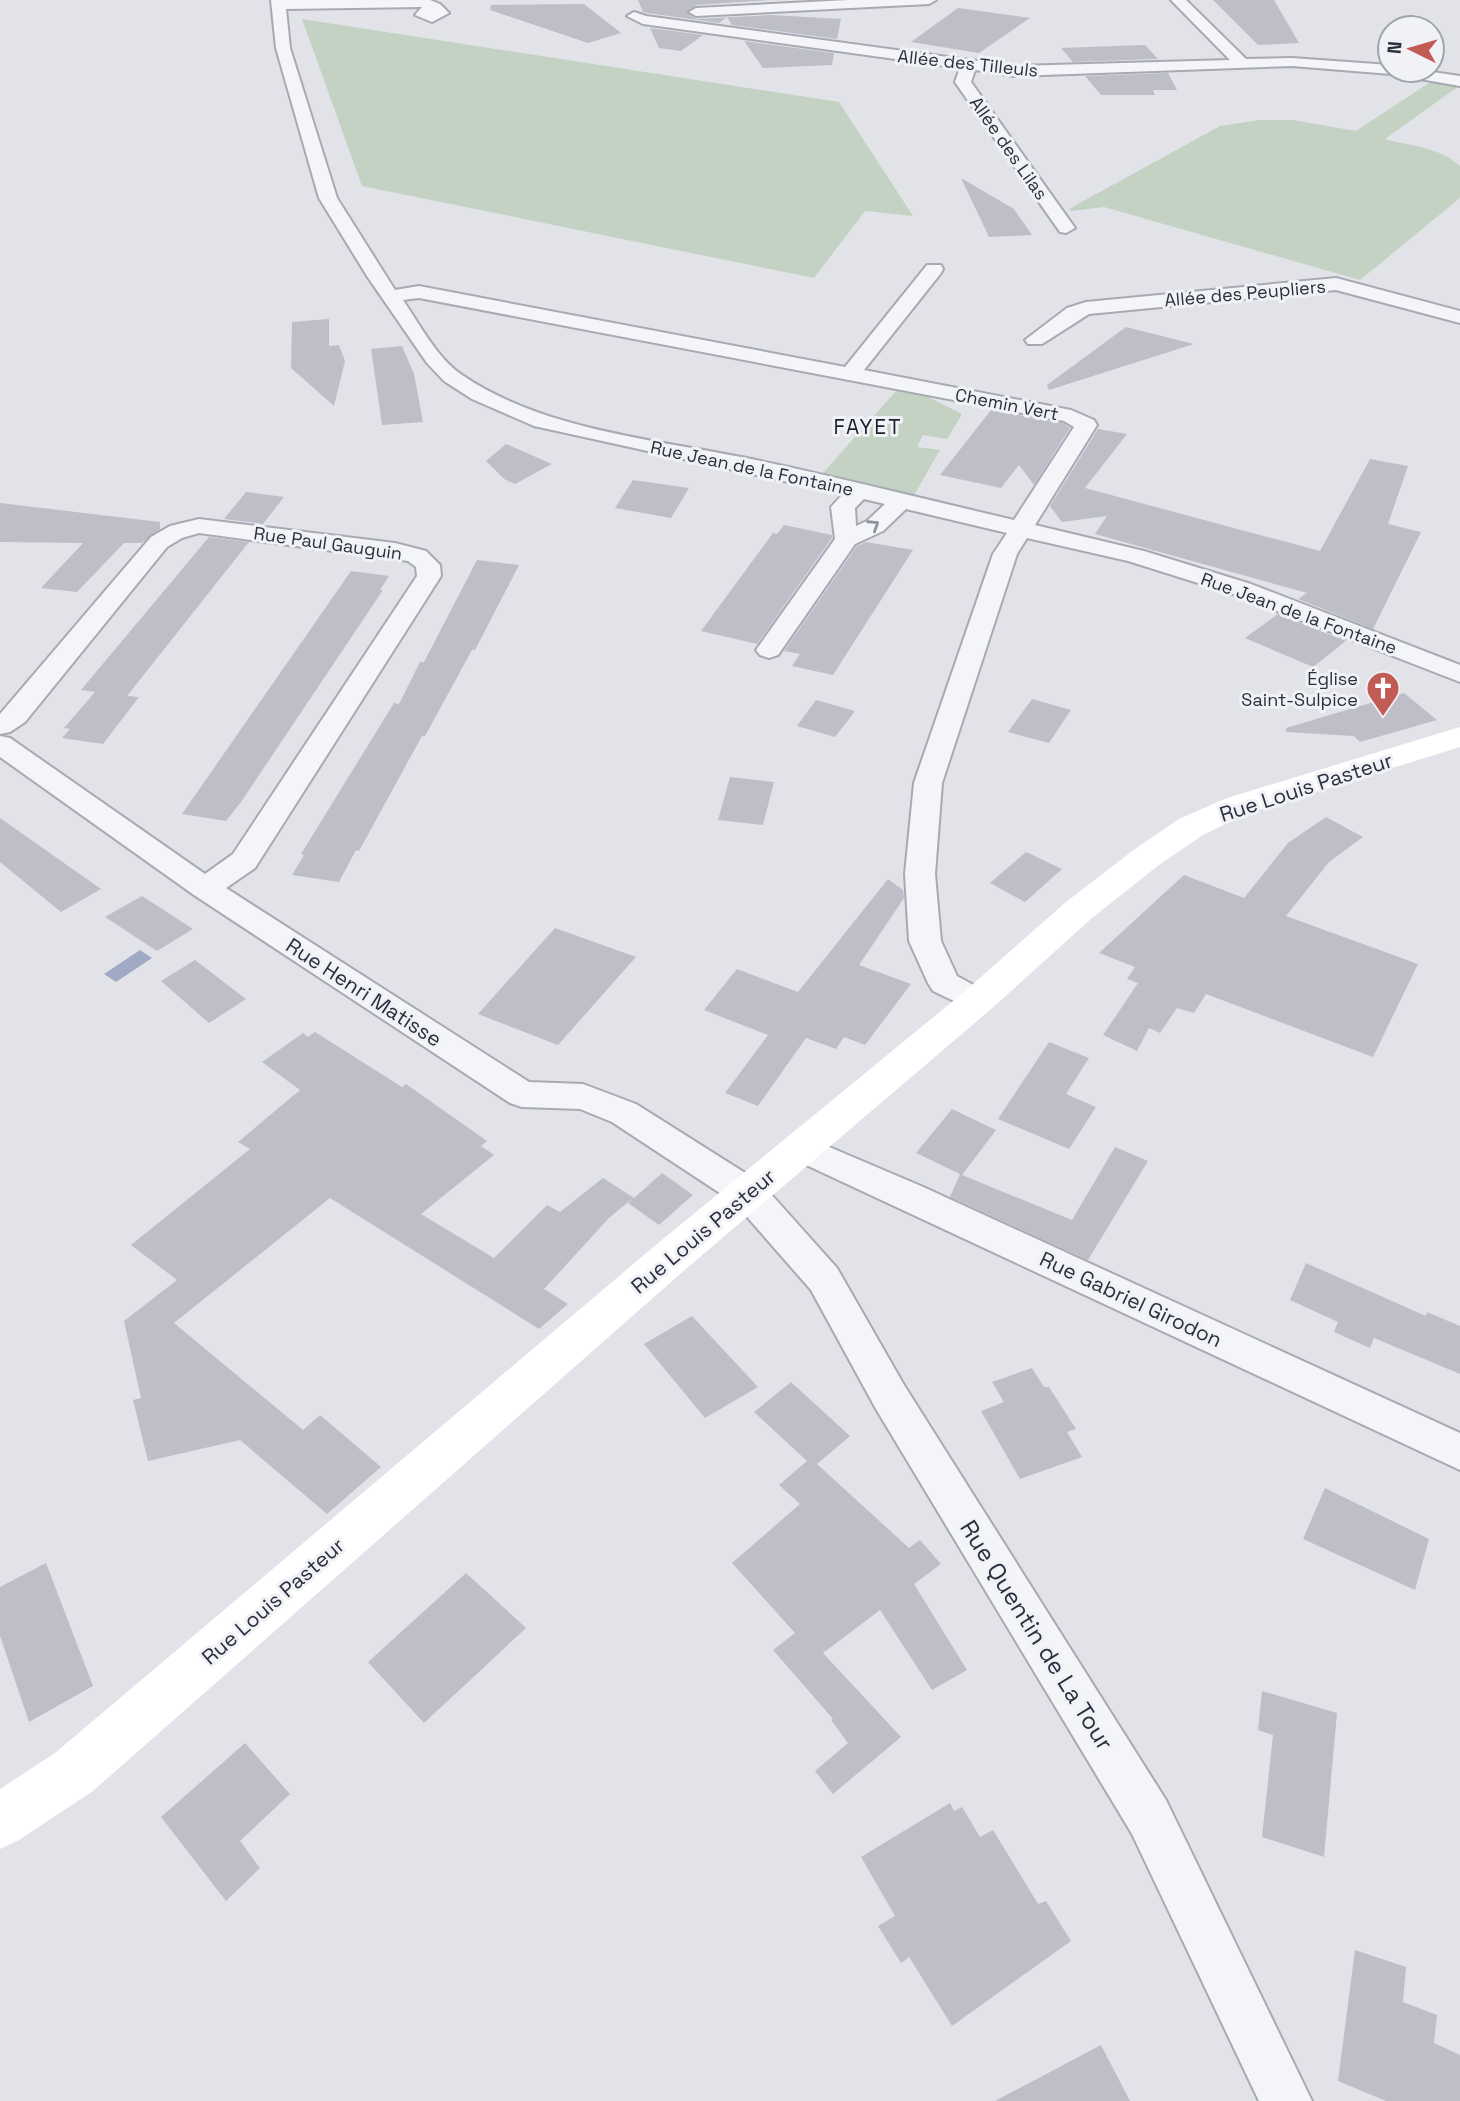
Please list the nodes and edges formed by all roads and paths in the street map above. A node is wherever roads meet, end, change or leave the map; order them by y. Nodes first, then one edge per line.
1 (929, 0) edge
2 (1178, 0) edge
3 (279, 2) edge
4 (435, 7) dead end
5 (751, 11) junction
6 (742, 35) junction
7 (1241, 62) junction
8 (968, 67) junction
9 (1376, 68) edge
10 (1066, 228) dead end
11 (934, 270) dead end
12 (392, 296) junction
13 (1460, 317) edge
14 (1035, 340) dead end
15 (849, 375) junction
16 (858, 491) junction
17 (901, 501) junction
18 (1023, 528) junction
19 (847, 539) junction
20 (769, 650) dead end
21 (1460, 674) edge
22 (0, 726) edge
23 (1460, 737) edge
24 (0, 744) edge
25 (205, 888) junction
26 (977, 1001) junction
27 (801, 1149) junction
28 (748, 1193) junction
29 (1460, 1452) edge
30 (0, 1822) edge
31 (1286, 2101) edge

1 - 5 street
2 - 7 street
3 - 4 street
3 - 12 street, Rue Jean de la Fontaine
5 - 6 street
5 - 6 street, Allée des Tilleuls
6 - 8 street, Allée des Tilleuls
7 - 8 street, Allée des Tilleuls
7 - 9 street, Allée des Tilleuls
8 - 10 street, Allée des Lilas
11 - 15 street
12 - 15 street
12 - 16 street, Rue Jean de la Fontaine
13 - 14 street, Allée des Peupliers
15 - 18 street, Chemin Vert
16 - 17 street, Rue Jean de la Fontaine
16 - 19 street
17 - 18 street, Rue Jean de la Fontaine
19 -> 17 street
18 - 21 street, Rue Jean de la Fontaine
18 - 26 street
19 - 20 street
22 - 25 street, Rue Paul Gauguin
23 - 26 main road, Rue Louis Pasteur
24 - 25 street, Rue Henri Matisse
25 - 28 street, Rue Henri Matisse
26 - 27 main road, Rue Louis Pasteur
27 - 28 main road, Rue Louis Pasteur
27 - 29 street, Rue Gabriel Girodon
28 - 30 main road, Rue Louis Pasteur
28 - 31 street, Rue Quentin de La Tour

